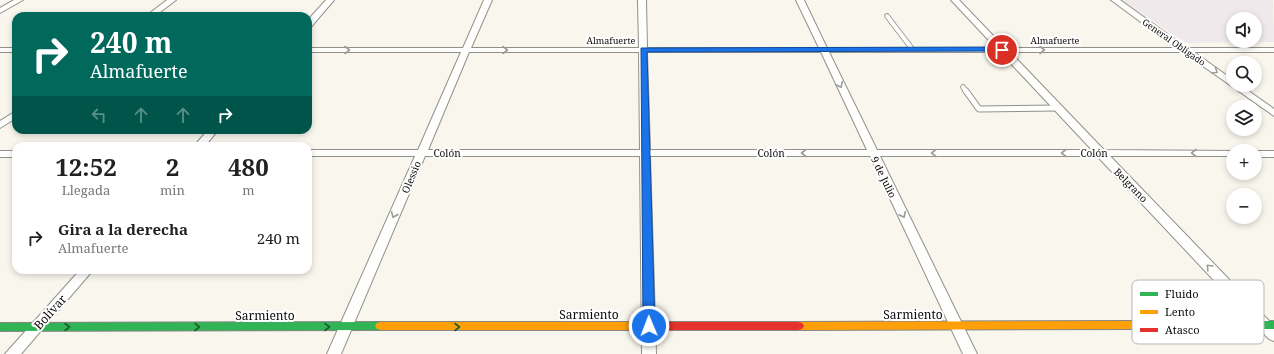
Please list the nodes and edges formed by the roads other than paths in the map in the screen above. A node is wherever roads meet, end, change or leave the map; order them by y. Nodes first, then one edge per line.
1 (20, 0) edge
2 (172, 0) edge
3 (330, 0) edge
4 (488, 0) edge
5 (642, 0) edge
6 (800, 0) edge
7 (955, 0) edge
8 (1115, 0) edge
9 (0, 10) edge
10 (156, 12) edge
11 (887, 16) dead end
12 (312, 20) edge
13 (0, 50) edge
14 (12, 50) edge
15 (312, 50) edge
16 (466, 50) junction
17 (643, 50) junction
18 (823, 50) junction
19 (912, 50) junction
20 (1002, 50) junction
21 (1185, 50) junction
22 (1274, 50) edge
23 (1226, 78) edge
24 (963, 87) dead end
25 (1245, 92) edge
26 (1058, 108) junction
27 (1274, 113) edge
28 (12, 117) edge
29 (0, 126) edge
30 (210, 134) edge
31 (202, 142) edge
32 (312, 153) edge
33 (421, 153) junction
34 (645, 153) junction
35 (1101, 153) junction
36 (1226, 153) edge
37 (0, 154) edge
38 (12, 154) edge
39 (873, 154) junction
40 (1262, 154) edge
41 (1274, 154) edge
42 (83, 274) edge
43 (1224, 280) edge
44 (649, 326) junction
45 (957, 326) junction
46 (1132, 326) edge
47 (1269, 326) edge
48 (0, 327) edge
49 (36, 327) junction
50 (346, 327) junction
51 (1274, 336) edge
52 (12, 354) edge
53 (334, 354) edge
54 (649, 354) edge
55 (970, 354) edge

1 - 9 street
2 - 10 street
3 - 12 street
4 - 16 street, Olessio
5 - 17 street
6 - 18 street, 9 de Julio
7 - 20 street, Belgrano
8 - 21 street, General Obligado
11 - 19 lane
13 - 14 street
15 -> 16 street, Almafuerte
16 -> 17 street, Almafuerte
16 - 33 street, Olessio
17 - 18 street, Almafuerte
17 - 34 street
18 - 19 street, Almafuerte
18 -> 39 street, 9 de Julio
19 - 20 street, Almafuerte
20 -> 21 street, Almafuerte
20 - 26 street, Belgrano
21 - 22 street, Almafuerte
21 -> 23 street, General Obligado
24 - 26 lane
25 - 27 street, General Obligado
26 - 35 street, Belgrano
28 - 29 street
30 - 31 street
32 - 33 street, Colón
33 - 34 street, Colón
33 -> 50 street, Olessio
39 -> 34 street, Colón
34 - 44 street
36 -> 35 street, Colón
35 -> 39 street, Colón
43 -> 35 street, Belgrano
37 - 38 street
39 -> 45 street, 9 de Julio
40 - 41 street
42 - 49 street, Bolívar
44 - 45 street, Sarmiento
50 -> 44 street, Sarmiento
44 - 54 street
45 - 46 street, Sarmiento
45 - 55 street, 9 de Julio
47 - 51 street, Belgrano
48 - 49 street, Sarmiento
49 -> 50 street, Sarmiento
49 - 52 street, Bolívar
50 - 53 street, Olessio

